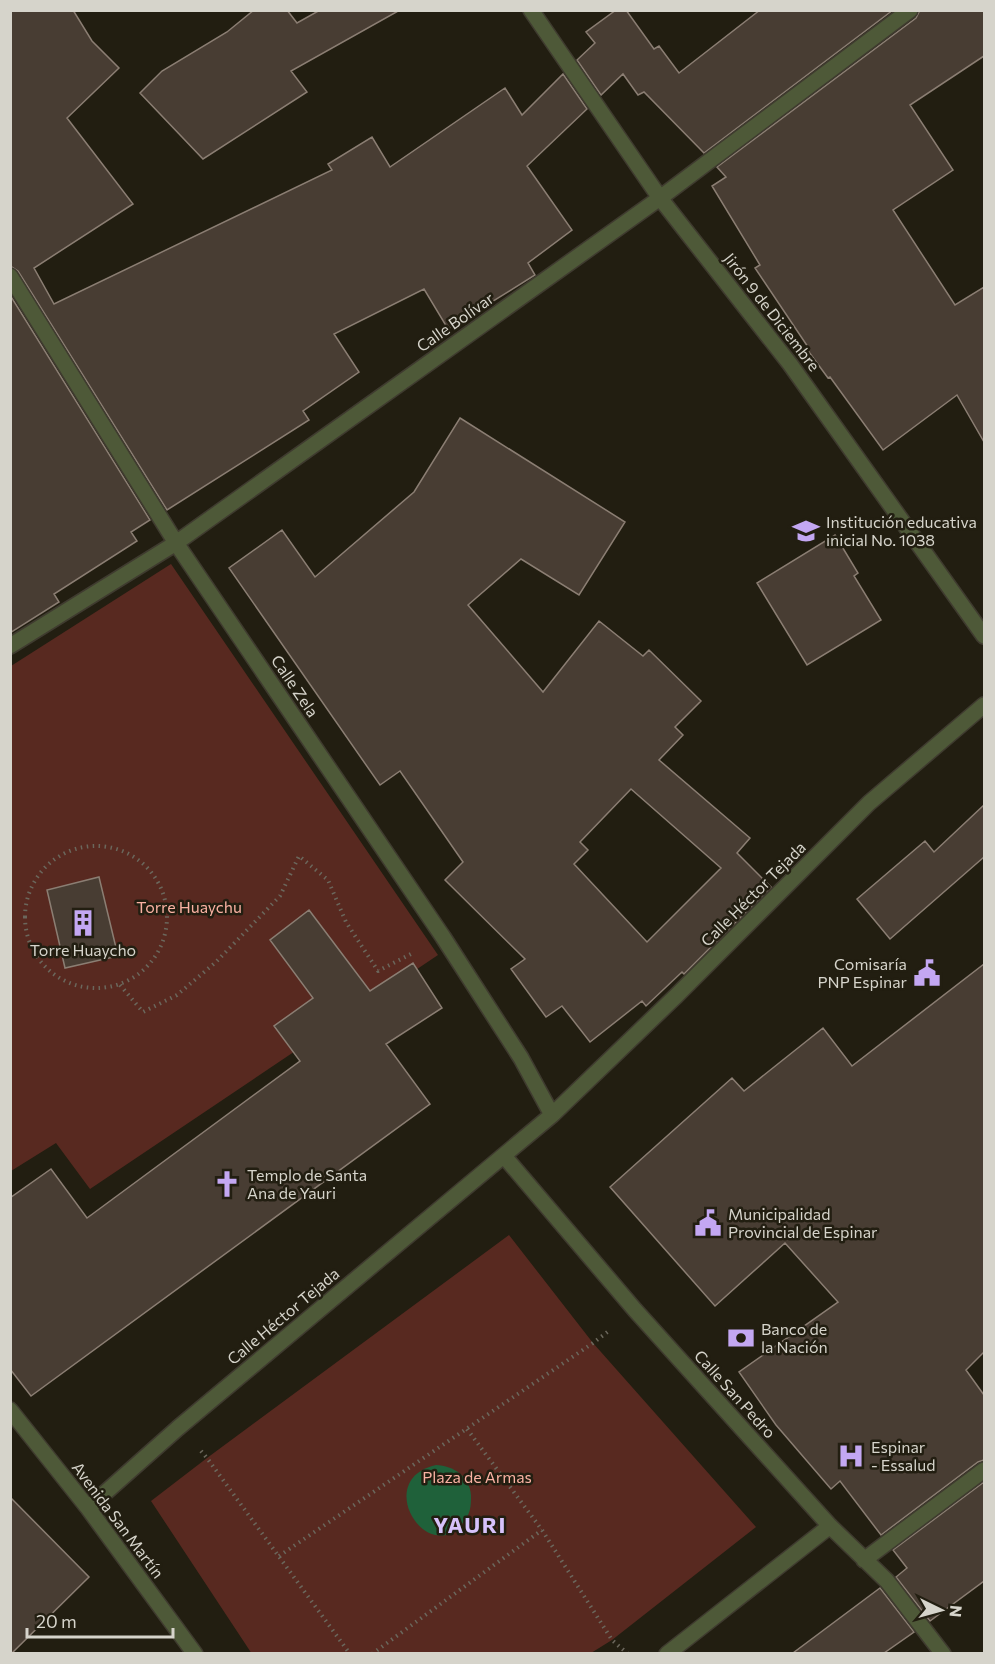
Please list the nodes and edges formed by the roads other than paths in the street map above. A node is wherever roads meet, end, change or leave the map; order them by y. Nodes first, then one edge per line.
1 (531, 10) edge
2 (910, 10) edge
3 (660, 198) junction
4 (10, 276) edge
5 (176, 543) junction
6 (984, 636) edge
7 (10, 646) edge
8 (984, 705) edge
9 (552, 1115) junction
10 (504, 1156) junction
11 (10, 1410) edge
12 (984, 1470) edge
13 (88, 1508) junction
14 (830, 1526) junction
15 (864, 1560) junction
16 (195, 1653) edge
17 (667, 1653) edge
18 (943, 1653) edge

1 - 3 street, Jirón 9 de Diciembre
2 - 3 street, Calle Bolívar
3 - 5 street, Calle Bolívar
3 - 6 street, Jirón 9 de Diciembre
4 - 5 street, Calle Zela
5 - 7 street, Calle Bolívar
5 - 9 street, Calle Zela
8 - 9 street, Calle Héctor Tejada
9 - 10 street, Calle Héctor Tejada
10 - 13 street, Calle Héctor Tejada
10 - 14 street, Calle San Pedro
11 - 13 street, Avenida San Martín
12 - 15 street
13 - 16 street, Avenida San Martín
14 - 15 street, Calle San Pedro
14 - 17 street
15 - 18 street, Calle San Pedro

